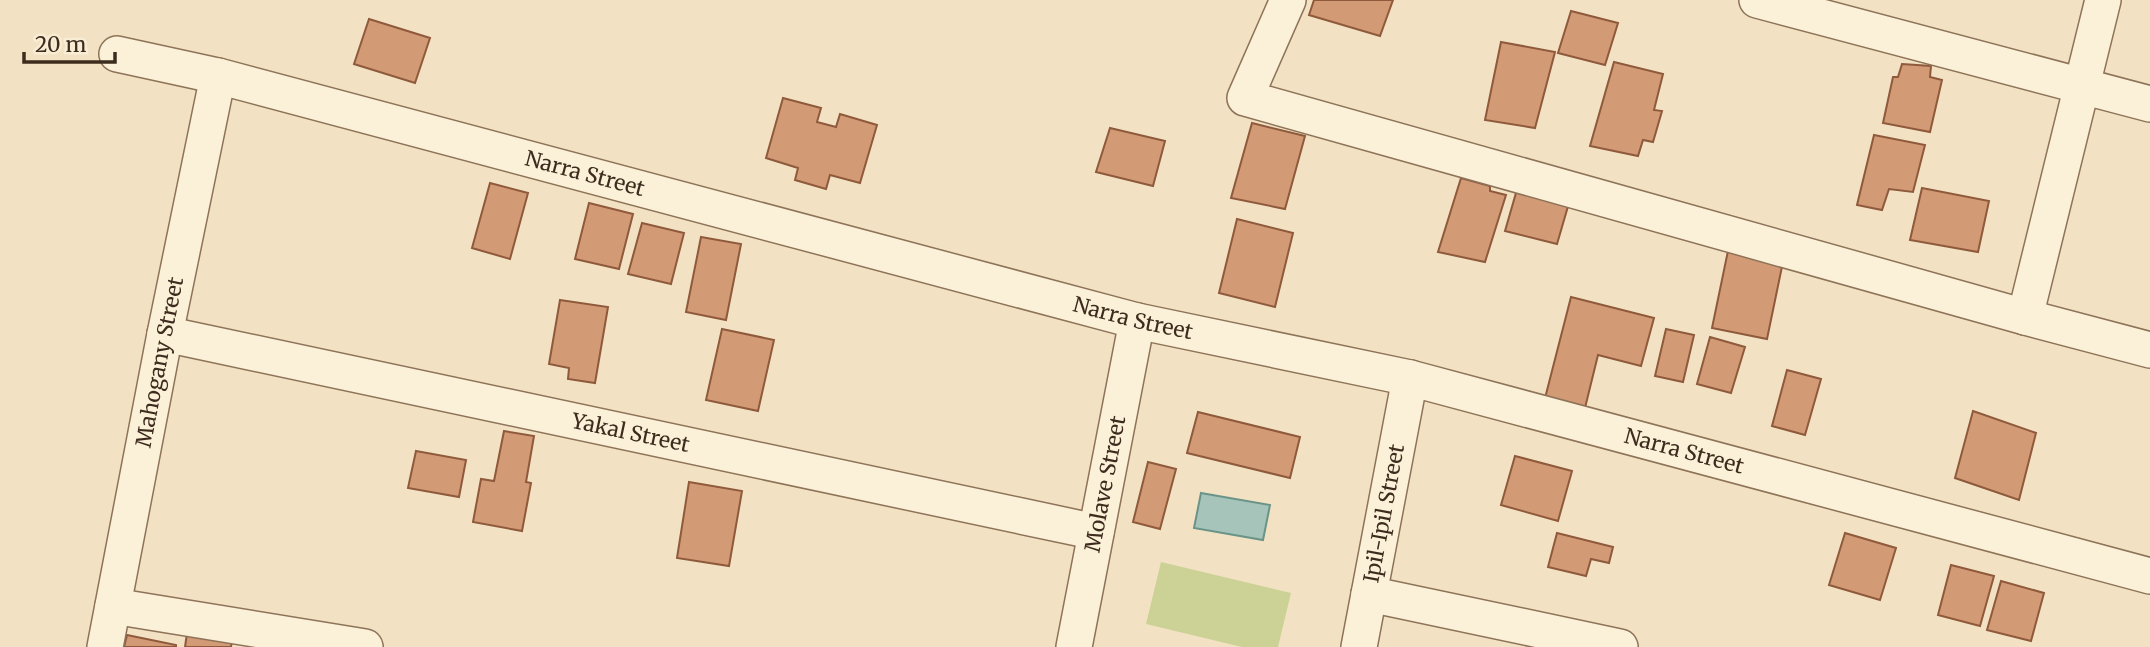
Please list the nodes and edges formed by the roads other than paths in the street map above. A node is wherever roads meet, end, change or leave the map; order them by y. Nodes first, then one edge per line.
1 (1288, 0) edge
2 (1757, 0) edge
3 (2103, 0) edge
4 (117, 54) dead end
5 (218, 76) junction
6 (2082, 87) junction
7 (2150, 104) edge
8 (2025, 317) junction
9 (1137, 321) junction
10 (165, 334) junction
11 (2150, 350) edge
12 (1410, 378) junction
13 (1096, 532) junction
14 (2150, 576) edge
15 (1369, 594) junction
16 (113, 606) junction
17 (104, 647) edge
18 (365, 647) edge
19 (1074, 647) edge
20 (1359, 647) edge
21 (1620, 647) edge

1 - 8 street
2 - 6 street
3 - 6 street
4 - 5 street, Narra Street
5 - 9 street, Narra Street
5 - 10 street, Mahogany Street
6 - 7 street
6 - 8 street
8 - 11 street
9 - 12 street, Narra Street
9 - 13 street, Molave Street
10 - 13 street, Yakal Street
10 - 16 street, Mahogany Street
12 - 14 street, Narra Street
12 - 15 street, Ipil-Ipil Street
13 - 19 street, Molave Street
15 - 20 street, Ipil-Ipil Street
15 - 21 street
16 - 17 street, Mahogany Street
16 - 18 street

